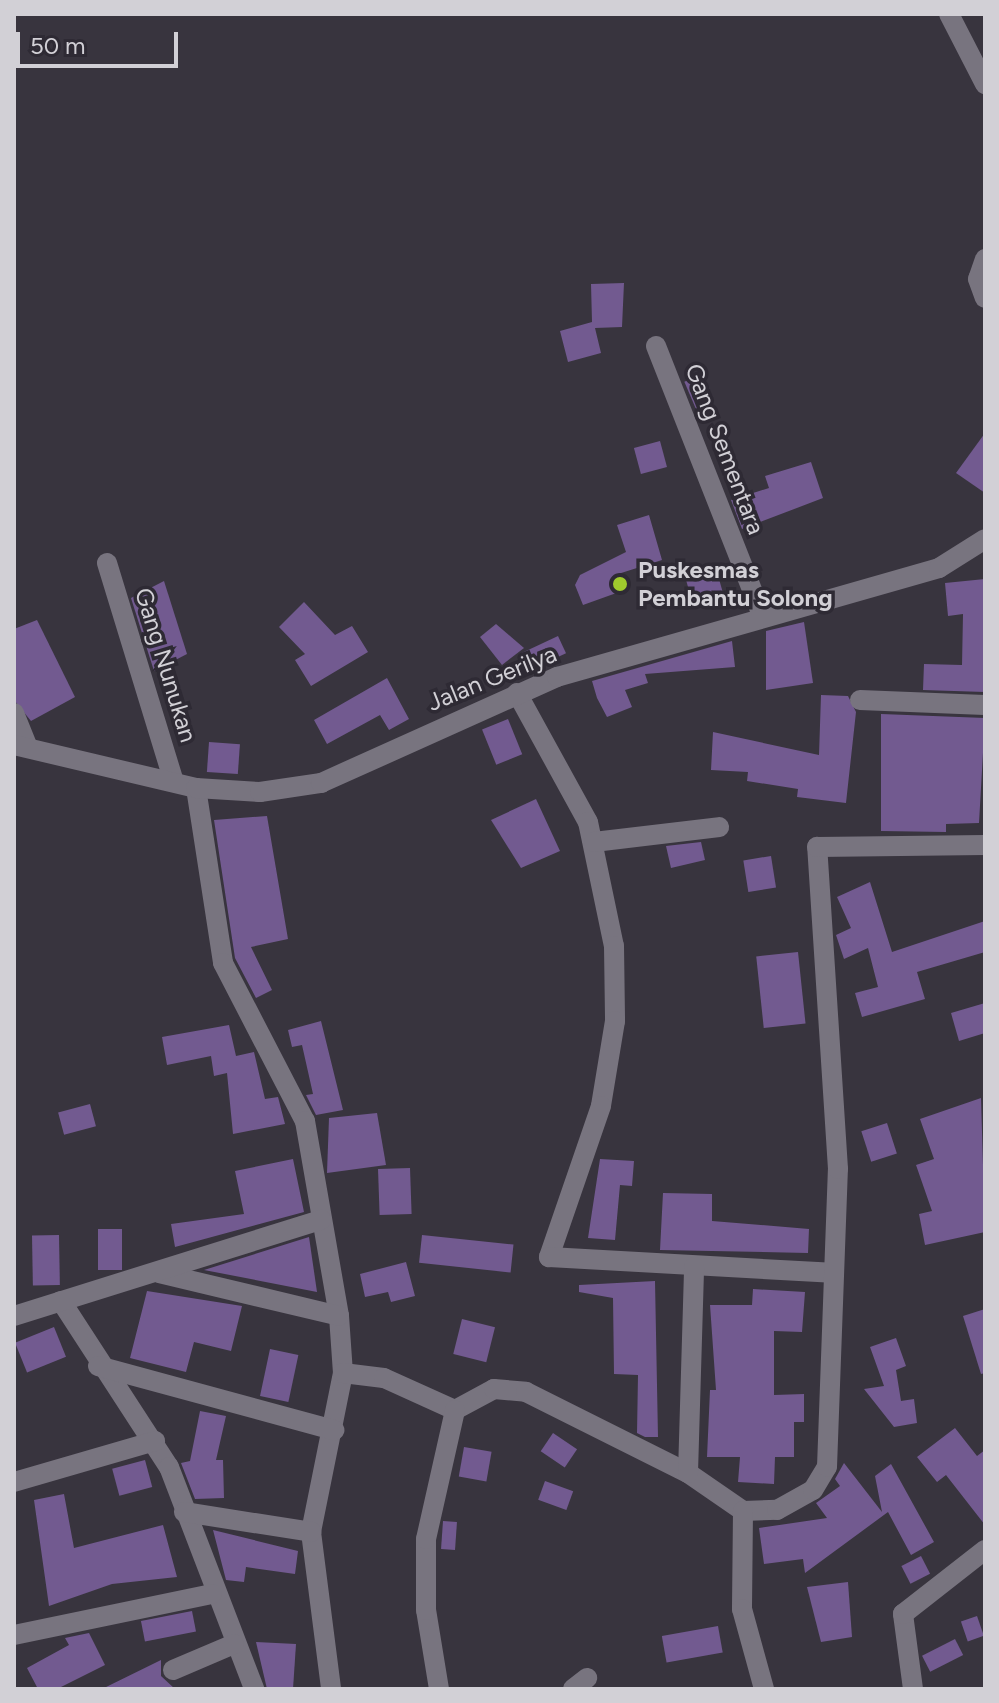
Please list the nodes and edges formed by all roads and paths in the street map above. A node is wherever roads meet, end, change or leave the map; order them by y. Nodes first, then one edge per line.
1 (949, 14) edge
2 (985, 84) edge
3 (985, 259) edge
4 (985, 298) edge
5 (656, 346) dead end
6 (985, 539) edge
7 (107, 563) dead end
8 (762, 615) junction
9 (517, 693) junction
10 (860, 700) dead end
11 (985, 705) edge
12 (14, 713) edge
13 (20, 746) edge
14 (174, 782) junction
15 (196, 788) junction
16 (719, 827) dead end
17 (594, 842) junction
18 (985, 845) edge
19 (321, 1220) junction
20 (694, 1267) junction
21 (159, 1273) junction
22 (832, 1273) junction
23 (61, 1301) junction
24 (14, 1316) edge
25 (339, 1316) junction
26 (98, 1366) junction
27 (343, 1373) junction
28 (455, 1410) junction
29 (334, 1430) junction
30 (155, 1441) junction
31 (688, 1473) junction
32 (14, 1482) edge
33 (743, 1511) junction
34 (184, 1512) junction
35 (311, 1532) junction
36 (982, 1559) edge
37 (212, 1594) junction
38 (14, 1635) edge
39 (234, 1644) junction
40 (173, 1670) dead end
41 (254, 1689) edge
42 (331, 1689) edge
43 (439, 1689) edge
44 (764, 1689) edge
45 (913, 1689) edge

1 - 2 street
3 - 4 street
5 - 8 street, Gang Sementara
6 - 8 street, Jalan Gerilya
7 - 14 street, Gang Nunukan
8 - 9 street, Jalan Gerilya
9 - 15 street, Jalan Gerilya
9 - 17 street
10 - 11 street
12 - 13 street
13 - 14 street, Jalan Gerilya
14 - 15 street, Jalan Gerilya
15 - 19 street
16 - 17 street
17 - 20 street
18 - 22 street
19 - 21 street
19 - 25 street
20 - 22 street
20 - 31 street
21 - 23 street
21 - 25 street
22 - 33 street
23 - 24 street
23 - 26 street
25 - 27 street
26 - 29 street
26 - 30 street
27 - 28 street
27 - 29 street
28 - 31 street
28 - 43 street
29 - 35 street
30 - 32 street
30 - 34 street
31 - 33 street
33 - 44 street
34 - 35 street
34 - 37 street
35 - 42 street
36 - 45 street
37 - 38 street
37 - 39 street
39 - 40 street
39 - 41 street

